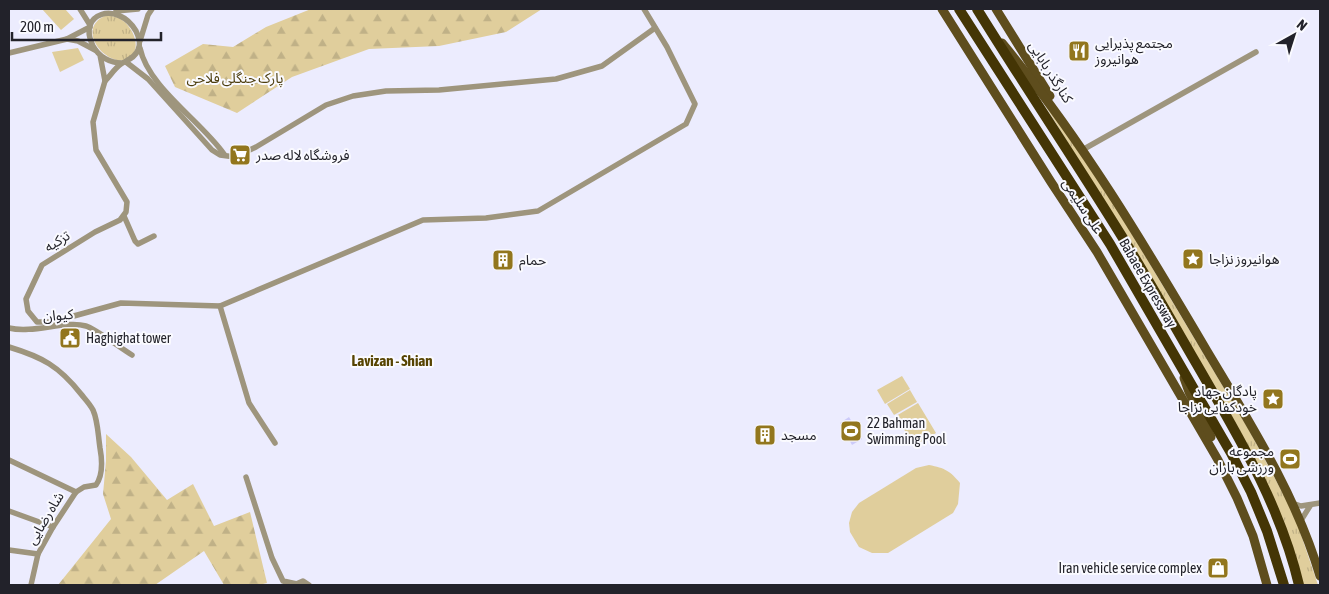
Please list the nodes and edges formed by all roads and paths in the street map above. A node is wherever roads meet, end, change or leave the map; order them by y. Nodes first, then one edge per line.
1 (80, 9) edge
2 (138, 9) edge
3 (152, 9) edge
4 (644, 9) edge
5 (942, 9) edge
6 (959, 9) edge
7 (976, 9) edge
8 (996, 9) edge
9 (104, 10) edge
10 (114, 12) junction
11 (983, 19) junction
12 (90, 26) junction
13 (655, 28) junction
14 (67, 40) junction
15 (140, 44) junction
16 (95, 50) junction
17 (1256, 52) dead end
18 (9, 53) edge
19 (100, 55) junction
20 (124, 63) junction
21 (150, 78) junction
22 (105, 81) junction
23 (1084, 150) junction
24 (124, 216) junction
25 (154, 236) dead end
26 (220, 306) junction
27 (9, 328) edge
28 (9, 347) edge
29 (132, 355) dead end
30 (1178, 362) junction
31 (275, 443) dead end
32 (9, 460) edge
33 (246, 477) dead end
34 (76, 492) junction
35 (1237, 498) junction
36 (1292, 503) junction
37 (1320, 503) edge
38 (1310, 506) junction
39 (9, 511) edge
40 (1300, 522) junction
41 (53, 527) junction
42 (9, 550) edge
43 (38, 554) junction
44 (1320, 576) edge
45 (31, 585) edge
46 (295, 585) edge
47 (310, 585) edge
48 (1267, 585) edge
49 (1284, 585) edge
50 (1299, 585) edge

1 - 12 street
2 - 10 street
3 - 15 street
4 - 13 street
5 - 35 main road, علی سلیمی
6 - 30 highway, Babaee Expressway
7 - 11 highway, Babaee Expressway
8 - 23 main road, کنارگذر بابایی
9 - 10 street
9 - 12 street
10 - 15 street
11 - 23 main road
11 - 50 highway, Babaee Expressway
12 - 14 street
12 - 16 street
13 - 21 street
13 - 26 street
14 - 16 street
14 - 18 street
15 - 20 street
15 - 21 street
16 - 19 street
17 - 23 street
19 - 20 street
19 - 22 street
20 - 21 street
20 - 22 street
22 - 24 street
23 - 36 main road
24 - 25 street
24 - 26 street, تزکیه
26 - 31 street
27 - 29 street, کیوان
28 - 34 street, شاه رضایی
30 - 35 main road
30 - 49 highway, Babaee Expressway
32 - 34 street
33 - 46 street
34 - 41 street, شاه رضایی
35 - 48 main road, علی سلیمی
36 - 38 street
36 - 40 main road
37 - 38 street
38 - 40 street
39 - 41 street
40 - 44 main road
41 - 43 street, شاه رضایی
42 - 43 street
43 - 45 street, شاه رضایی
46 - 47 street

